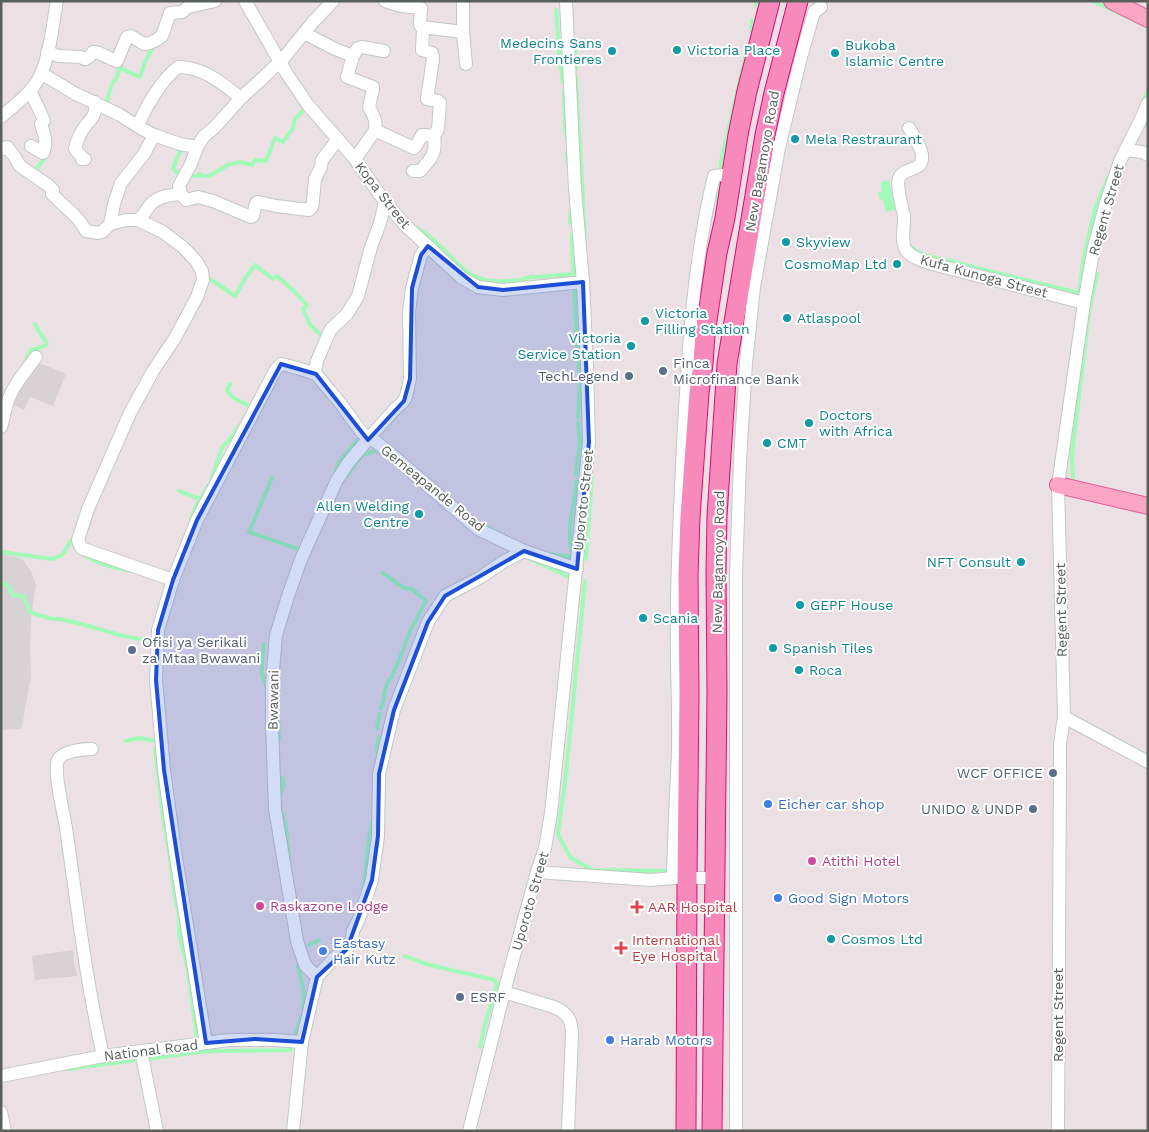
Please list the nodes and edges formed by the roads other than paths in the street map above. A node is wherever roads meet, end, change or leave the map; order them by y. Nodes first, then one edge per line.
1 (57, 1) edge
2 (215, 1) edge
3 (245, 1) edge
4 (333, 1) edge
5 (385, 1) edge
6 (463, 1) edge
7 (566, 1) edge
8 (770, 1) edge
9 (798, 1) edge
10 (1122, 3) edge
11 (411, 4) edge
12 (320, 6) edge
13 (821, 8) dead end
14 (1148, 19) edge
15 (422, 27) junction
16 (304, 32) junction
17 (463, 32) junction
18 (384, 51) dead end
19 (47, 52) junction
20 (354, 56) junction
21 (280, 62) junction
22 (466, 64) dead end
23 (41, 74) junction
24 (30, 90) junction
25 (241, 98) junction
26 (95, 102) junction
27 (1148, 103) edge
28 (1, 116) edge
29 (138, 126) junction
30 (910, 128) dead end
31 (376, 129) junction
32 (154, 135) junction
33 (434, 136) junction
34 (338, 139) junction
35 (31, 146) dead end
36 (1, 147) edge
37 (197, 147) junction
38 (1126, 150) junction
39 (1148, 155) edge
40 (85, 159) dead end
41 (355, 159) junction
42 (413, 171) dead end
43 (181, 194) junction
44 (385, 202) junction
45 (138, 220) junction
46 (110, 224) junction
47 (428, 246) junction
48 (583, 282) junction
49 (1084, 303) junction
50 (36, 357) dead end
51 (316, 374) junction
52 (1, 427) edge
53 (370, 437) junction
54 (1058, 485) junction
55 (1148, 506) edge
56 (524, 551) junction
57 (576, 569) junction
58 (172, 580) junction
59 (1064, 717) junction
60 (92, 749) dead end
61 (1148, 762) edge
62 (537, 872) junction
63 (680, 878) junction
64 (714, 878) junction
65 (317, 977) junction
66 (504, 992) junction
67 (302, 1042) junction
68 (206, 1043) junction
69 (141, 1051) junction
70 (103, 1056) junction
71 (1, 1076) edge
72 (1, 1112) edge
73 (5, 1131) edge
74 (157, 1131) edge
75 (293, 1131) edge
76 (469, 1131) edge
77 (568, 1131) edge
78 (686, 1131) edge
79 (712, 1131) edge
80 (736, 1131) edge
81 (1058, 1131) edge

1 - 19 street
2 - 19 street
3 - 21 street, Kopa Street
4 - 12 street
5 - 11 street
6 - 17 street
7 - 48 street, Uporoto Street
8 - 63 highway, New Bagamoyo Road
9 - 64 highway, New Bagamoyo Road
10 - 14 main road
11 - 15 street
12 - 16 street
13 - 80 street
15 - 17 street
15 - 33 street
16 - 20 street
16 - 21 street
17 - 22 street
18 - 20 street
19 - 23 street
20 - 31 street
21 - 25 street
21 - 34 street, Kopa Street
23 - 24 street
23 - 26 street
24 - 28 street
24 - 35 street
25 - 29 street
25 - 37 street
26 - 29 street
26 - 40 street
27 - 38 street, Regent Street
29 - 32 street
30 - 49 street, Kufa Kunoga Street
31 - 33 street
31 - 41 street
32 - 37 street
32 - 46 street
33 - 42 street
34 - 41 street, Kopa Street
34 - 43 street
36 - 46 street
37 - 43 street
38 - 39 street
38 - 49 street, Regent Street
41 - 44 street, Kopa Street
43 - 45 street
44 - 47 street, Kopa Street
44 - 51 street
45 - 46 street
45 - 58 street
47 - 48 street, Kopa Street
47 - 53 street, Bwawani
48 - 57 street, Uporoto Street
49 - 54 street, Regent Street
50 - 52 street
51 - 53 street, Gemeapande Road
51 - 58 street
53 - 56 street, Gemeapande Road
53 - 65 street, Bwawani
54 - 55 main road
54 - 59 street, Regent Street
56 - 57 street, Gemeapande Road
56 - 65 street
57 - 62 street, Uporoto Street
58 - 68 street
59 - 61 street
59 - 81 street, Regent Street
60 - 70 street
62 - 63 street
62 - 66 street, Uporoto Street
63 - 64 street
63 - 78 highway, New Bagamoyo Road
64 - 79 highway, New Bagamoyo Road
65 - 67 street
66 - 76 street, Uporoto Street
66 - 77 street
67 - 68 street, National Road
67 - 75 street
68 - 69 street, National Road
69 - 70 street, National Road
69 - 74 street
70 - 71 street, National Road
72 - 73 street

